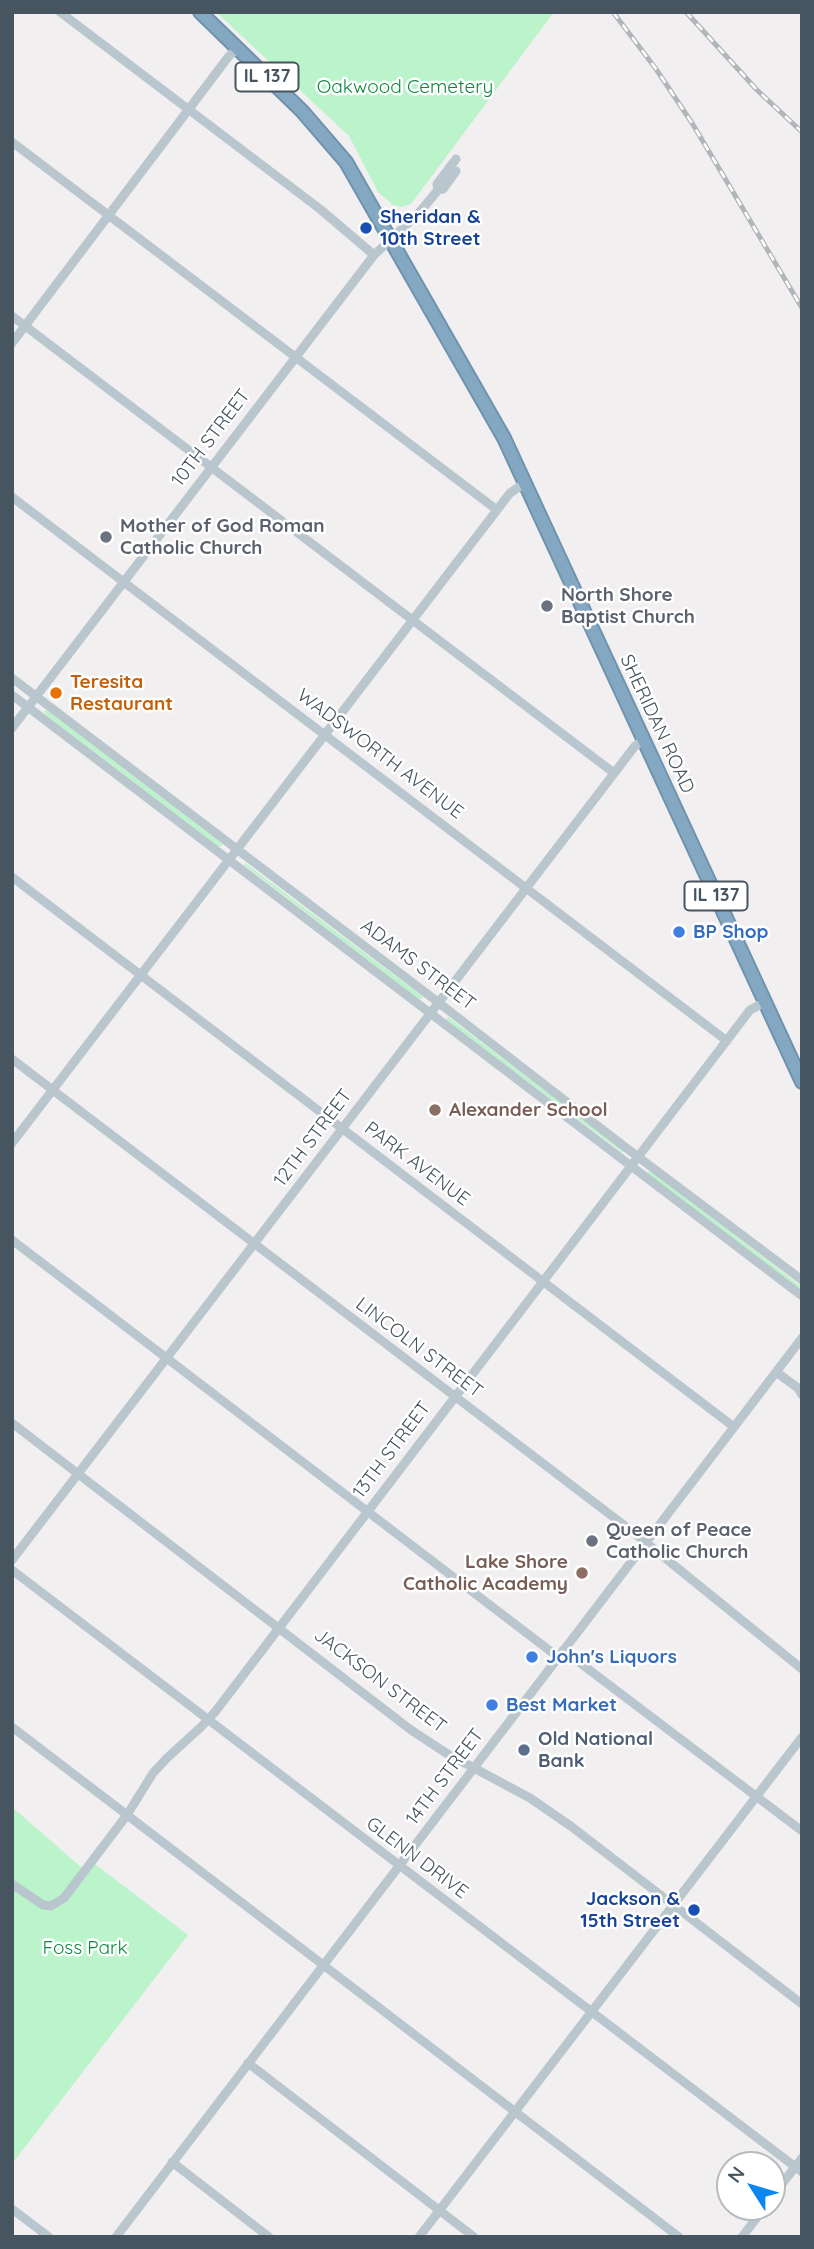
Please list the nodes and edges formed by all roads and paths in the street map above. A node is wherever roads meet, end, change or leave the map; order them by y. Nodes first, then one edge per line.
1 (60, 12) edge
2 (200, 12) edge
3 (238, 48) junction
4 (188, 110) junction
5 (12, 142) edge
6 (456, 159) dead end
7 (456, 171) dead end
8 (438, 190) junction
9 (109, 215) junction
10 (390, 238) junction
11 (374, 255) junction
12 (12, 316) edge
13 (26, 325) junction
14 (12, 343) edge
15 (295, 356) junction
16 (212, 467) junction
17 (525, 483) junction
18 (12, 497) edge
19 (497, 510) junction
20 (124, 581) junction
21 (413, 620) junction
22 (12, 678) edge
23 (12, 695) edge
24 (36, 696) junction
25 (28, 707) junction
26 (12, 728) edge
27 (325, 734) junction
28 (644, 740) junction
29 (614, 773) junction
30 (237, 849) junction
31 (229, 860) junction
32 (12, 877) edge
33 (527, 888) junction
34 (141, 975) junction
35 (439, 1002) junction
36 (765, 1002) junction
37 (430, 1013) junction
38 (727, 1041) junction
39 (12, 1059) edge
40 (802, 1082) edge
41 (53, 1090) junction
42 (342, 1129) junction
43 (12, 1143) edge
44 (638, 1158) junction
45 (631, 1167) junction
46 (12, 1240) edge
47 (254, 1244) junction
48 (802, 1280) edge
49 (543, 1282) junction
50 (802, 1296) edge
51 (802, 1338) edge
52 (166, 1359) junction
53 (776, 1372) junction
54 (802, 1395) edge
55 (455, 1397) junction
56 (12, 1423) edge
57 (734, 1427) junction
58 (78, 1474) junction
59 (367, 1511) junction
60 (646, 1542) junction
61 (12, 1560) edge
62 (12, 1570) edge
63 (280, 1627) junction
64 (561, 1654) junction
65 (802, 1669) edge
66 (208, 1720) junction
67 (12, 1727) edge
68 (802, 1737) edge
69 (474, 1768) junction
70 (756, 1796) junction
71 (127, 1815) junction
72 (802, 1831) edge
73 (398, 1866) junction
74 (12, 1884) edge
75 (673, 1905) junction
76 (324, 1964) junction
77 (802, 2004) edge
78 (591, 2012) junction
79 (248, 2063) junction
80 (515, 2111) junction
81 (802, 2158) edge
82 (172, 2162) junction
83 (798, 2170) edge
84 (12, 2209) edge
85 (440, 2210) junction
86 (754, 2221) edge
87 (49, 2237) edge
88 (116, 2237) edge
89 (269, 2237) edge
90 (419, 2237) edge
91 (474, 2237) edge
92 (679, 2237) edge
93 (742, 2237) edge

1 - 4 street
2 - 3 highway, IL 137
3 - 4 street
3 - 10 highway, IL 137
4 - 9 street
4 - 11 street
5 - 9 street
6 - 8 street
7 - 8 street
8 - 10 street, 10TH STREET
9 - 13 street
9 - 15 street
10 - 11 street, 10TH STREET
10 - 17 highway, SHERIDAN ROAD / IL 137
11 - 15 street, 10TH STREET
12 - 13 street
13 - 14 street
13 - 16 street
15 - 16 street, 10TH STREET
15 - 19 street
16 - 20 street, 10TH STREET
16 - 21 street
17 - 19 street
17 - 28 highway, SHERIDAN ROAD / IL 137
18 - 20 street, WADSWORTH AVENUE
19 - 21 street
20 - 24 street, 10TH STREET
20 - 27 street, WADSWORTH AVENUE
21 - 27 street
21 - 29 street
22 - 24 street, ADAMS STREET
23 - 25 street, ADAMS STREET
24 - 25 street, 10TH STREET
24 - 30 street, ADAMS STREET
25 - 26 street, 10TH STREET
25 - 31 street, ADAMS STREET
27 - 30 street
27 - 33 street, WADSWORTH AVENUE
28 - 29 street, 12TH STREET
28 - 36 highway, SHERIDAN ROAD / IL 137
29 - 33 street, 12TH STREET
30 - 31 street
30 - 35 street, ADAMS STREET
31 - 34 street
31 - 37 street, ADAMS STREET
32 - 34 street, PARK AVENUE
33 - 35 street, 12TH STREET
33 - 38 street, WADSWORTH AVENUE
34 - 41 street
34 - 42 street, PARK AVENUE
35 - 37 street, 12TH STREET
35 - 44 street, ADAMS STREET
36 - 38 street, 13TH STREET
36 - 40 highway, SHERIDAN ROAD / IL 137
37 - 42 street, 12TH STREET
37 - 45 street, ADAMS STREET
38 - 44 street, 13TH STREET
39 - 41 street, LINCOLN STREET
41 - 43 street
41 - 47 street, LINCOLN STREET
42 - 47 street, 12TH STREET
42 - 49 street, PARK AVENUE
44 - 45 street, 13TH STREET
44 - 48 street, ADAMS STREET
45 - 49 street, 13TH STREET
45 - 50 street, ADAMS STREET
46 - 52 street
47 - 52 street, 12TH STREET
47 - 55 street, LINCOLN STREET
49 - 55 street, 13TH STREET
49 - 57 street, PARK AVENUE
51 - 53 street, 14TH STREET
52 - 58 street, 12TH STREET
52 - 59 street
53 - 54 street
53 - 57 street, 14TH STREET
55 - 59 street, 13TH STREET
55 - 60 street, LINCOLN STREET
56 - 58 street, JACKSON STREET
57 - 60 street, 14TH STREET
58 - 61 street, 12TH STREET
58 - 63 street, JACKSON STREET
59 - 63 street, 13TH STREET
59 - 64 street
60 - 64 street, 14TH STREET
60 - 65 street, LINCOLN STREET
62 - 66 street, GLENN DRIVE
63 - 66 street, 13TH STREET
63 - 69 street, JACKSON STREET
64 - 69 street, 14TH STREET
64 - 70 street
66 - 71 street, 13TH STREET
66 - 73 street, GLENN DRIVE
67 - 71 street
68 - 70 street
69 - 73 street, 14TH STREET
69 - 75 street, JACKSON STREET
70 - 72 street
70 - 75 street
71 - 74 street, 13TH STREET
71 - 76 street
73 - 76 street, 14TH STREET
73 - 78 street, GLENN DRIVE
75 - 77 street, JACKSON STREET
75 - 78 street
76 - 79 street, 14TH STREET
76 - 80 street
78 - 80 street
78 - 83 street, GLENN DRIVE
79 - 82 street, 14TH STREET
79 - 85 street
80 - 85 street
80 - 92 street
81 - 83 street
82 - 88 street, 14TH STREET
82 - 89 street
84 - 87 street
85 - 90 street
85 - 91 street
86 - 93 street

